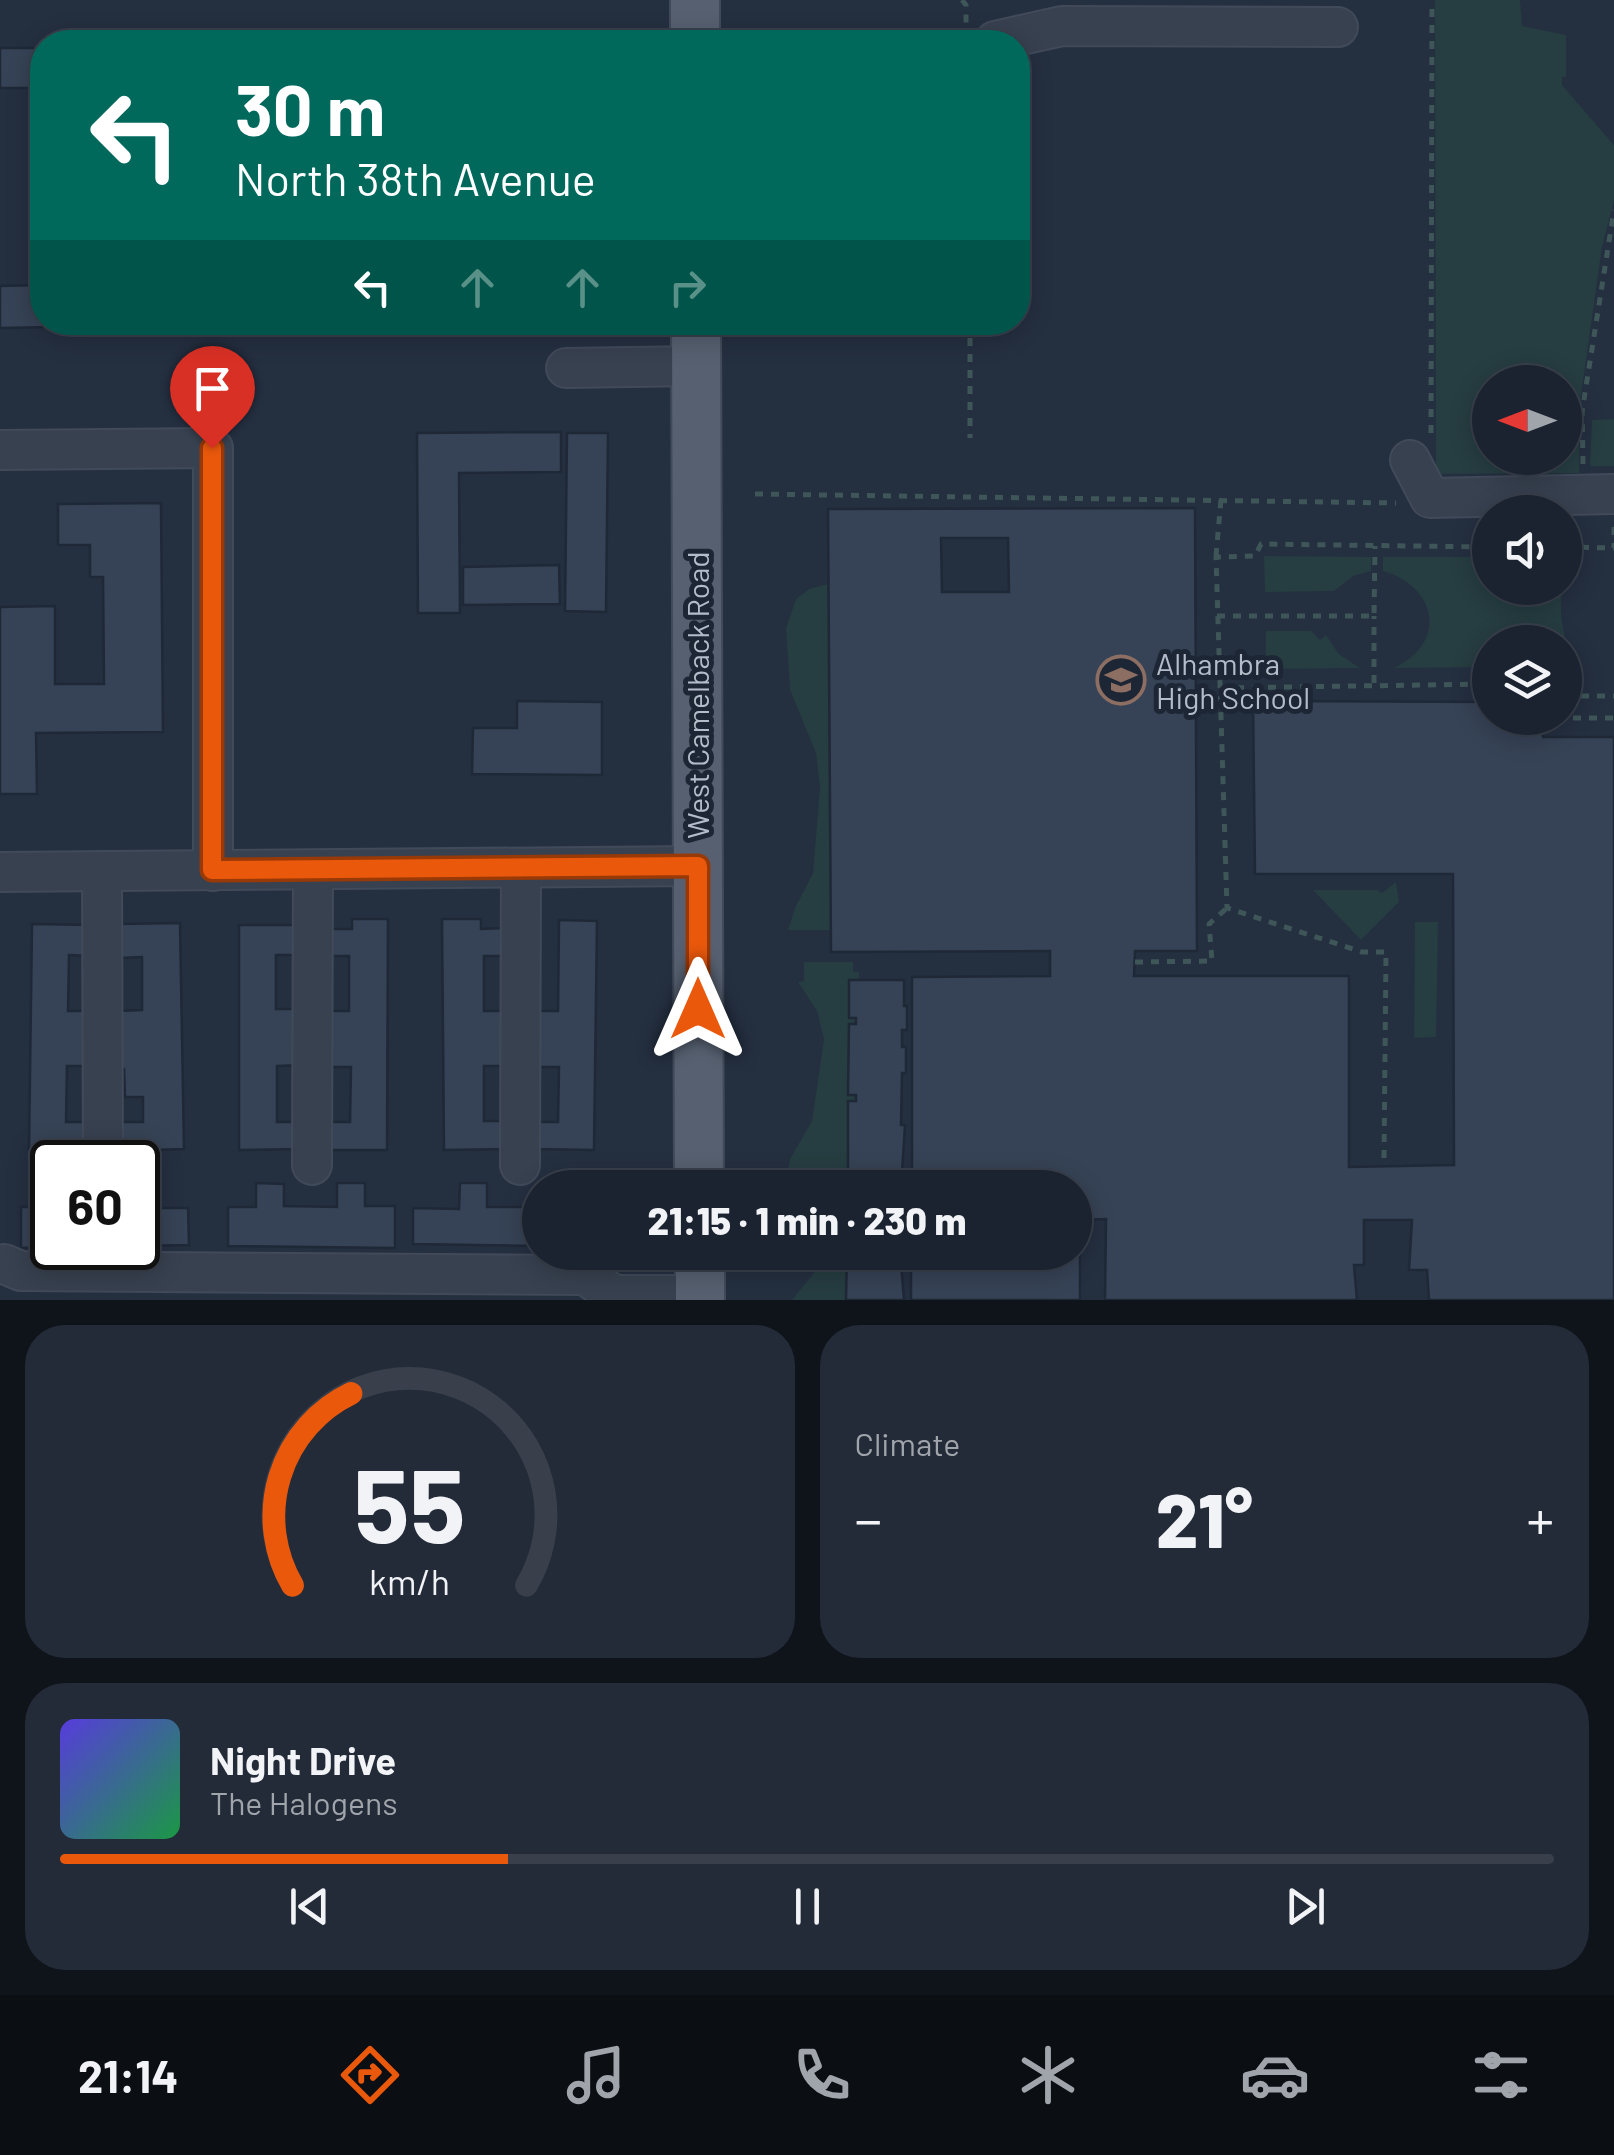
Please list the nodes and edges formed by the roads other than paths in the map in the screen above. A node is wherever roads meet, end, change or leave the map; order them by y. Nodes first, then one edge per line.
1 (696, 0) edge
2 (1338, 28) dead end
3 (696, 30) edge
4 (1030, 33) edge
5 (696, 344) edge
6 (566, 368) dead end
7 (1420, 447) road end
8 (0, 450) edge
9 (1614, 494) edge
10 (698, 866) junction
11 (521, 868) junction
12 (212, 870) junction
13 (314, 870) junction
14 (0, 872) edge
15 (102, 872) junction
16 (102, 1140) edge
17 (312, 1165) dead end
18 (520, 1165) dead end
19 (700, 1170) edge
20 (1, 1271) edge
21 (700, 1283) edge
22 (610, 1298) edge

1 - 3 main road
2 - 4 street
5 - 6 street
5 - 10 main road, West Camelback Road
7 - 9 street
8 - 12 street
10 - 11 street
10 - 19 main road, West Camelback Road
11 - 13 street
11 - 18 street
12 - 13 street
12 - 15 street
13 - 17 street
14 - 15 street
15 - 16 street
20 - 22 street
21 - 22 street

